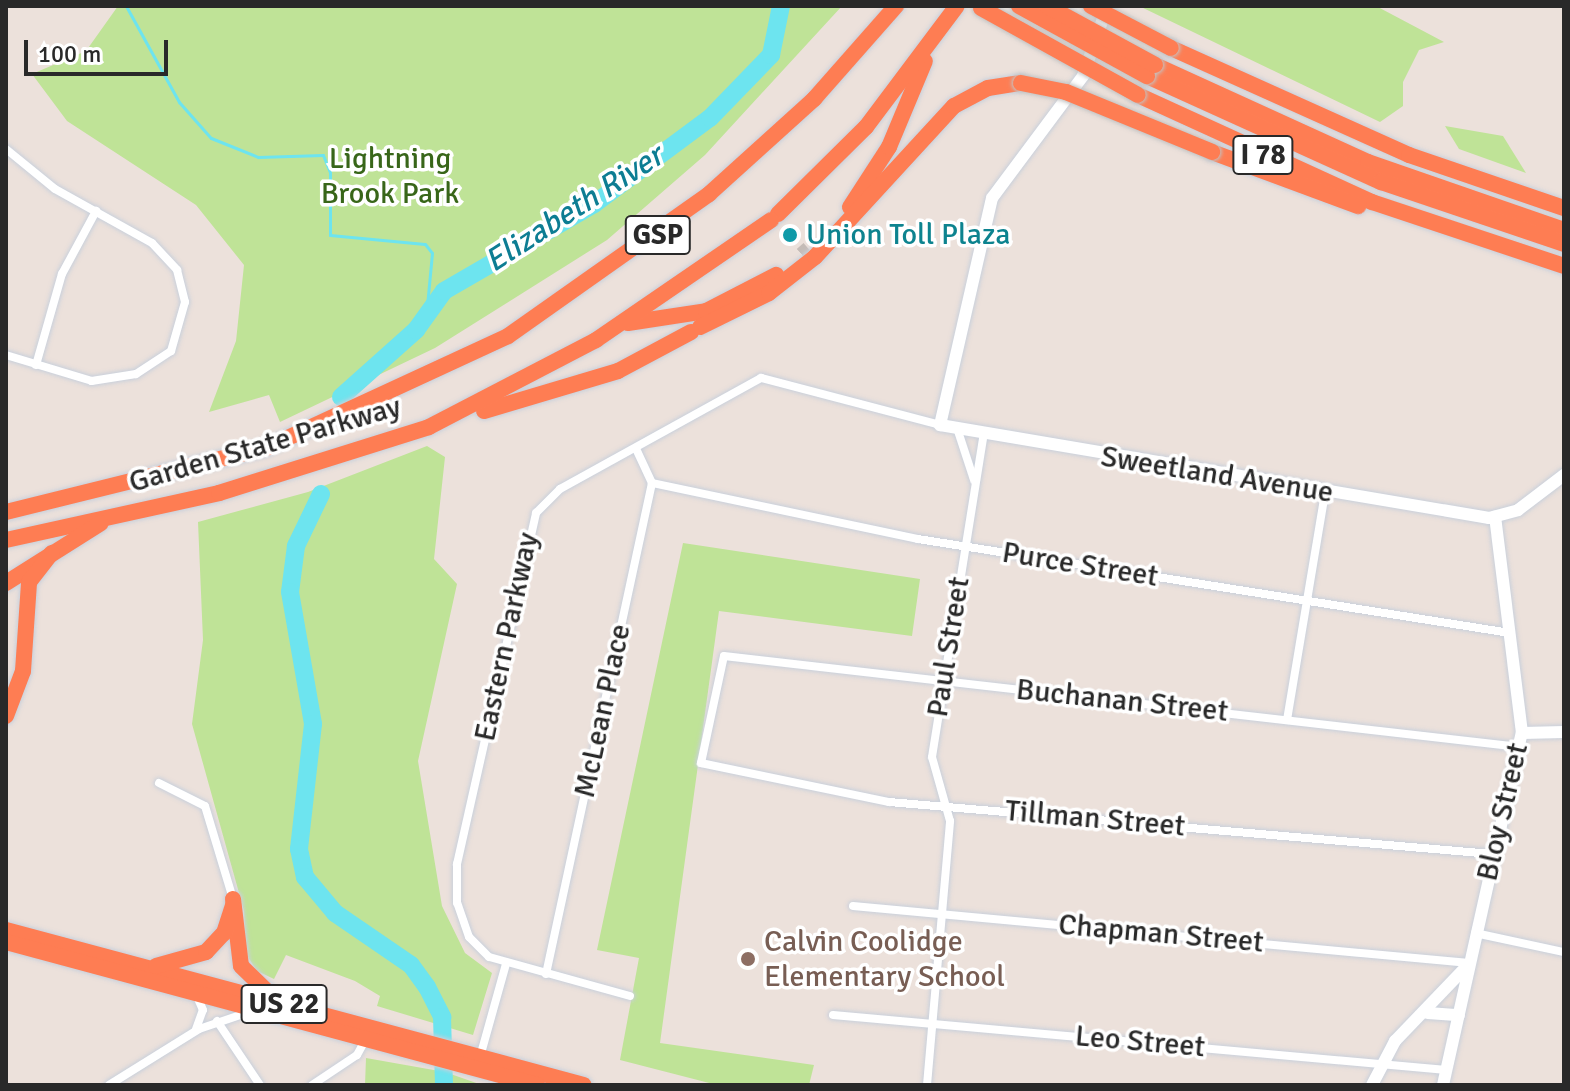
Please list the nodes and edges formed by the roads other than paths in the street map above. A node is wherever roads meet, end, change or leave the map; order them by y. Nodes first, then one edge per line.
1 (896, 6) edge
2 (957, 6) edge
3 (1019, 6) edge
4 (1047, 6) edge
5 (1091, 6) edge
6 (1107, 6) edge
7 (978, 7) edge
8 (933, 42) junction
9 (1151, 70) junction
10 (6, 149) edge
11 (14, 158) junction
12 (6, 166) edge
13 (1564, 208) edge
14 (1391, 209) junction
15 (96, 211) junction
16 (835, 229) junction
17 (1564, 230) edge
18 (1564, 244) edge
19 (1564, 266) edge
20 (623, 324) junction
21 (6, 355) edge
22 (36, 365) junction
23 (940, 425) junction
24 (429, 427) junction
25 (958, 431) junction
26 (983, 437) junction
27 (637, 451) junction
28 (1564, 475) edge
29 (652, 483) junction
30 (974, 485) junction
31 (1325, 492) junction
32 (6, 512) edge
33 (1495, 517) junction
34 (109, 518) junction
35 (6, 540) edge
36 (964, 546) junction
37 (52, 553) junction
38 (6, 583) edge
39 (1307, 602) junction
40 (1510, 633) junction
41 (943, 681) junction
42 (6, 716) edge
43 (1287, 720) junction
44 (1564, 732) edge
45 (1522, 733) junction
46 (1520, 747) junction
47 (701, 763) joint
48 (159, 783) dead end
49 (946, 807) junction
50 (1492, 854) junction
51 (233, 899) junction
52 (853, 906) dead end
53 (941, 914) junction
54 (6, 930) edge
55 (1475, 933) junction
56 (6, 942) edge
57 (1564, 952) edge
58 (1469, 963) junction
59 (506, 964) junction
60 (148, 968) junction
61 (546, 974) junction
62 (196, 993) junction
63 (630, 996) dead end
64 (287, 1005) junction
65 (268, 1013) junction
66 (1428, 1013) junction
67 (833, 1015) dead end
68 (1459, 1015) junction
69 (217, 1021) junction
70 (932, 1023) junction
71 (192, 1032) junction
72 (366, 1039) junction
73 (421, 1048) junction
74 (471, 1059) junction
75 (1381, 1063) junction
76 (1447, 1070) junction
77 (109, 1085) edge
78 (260, 1085) edge
79 (312, 1085) edge
80 (537, 1085) edge
81 (584, 1085) edge
82 (927, 1085) edge
83 (1372, 1085) edge
84 (1443, 1085) edge

1 - 32 highway, Garden State Parkway / GSP
2 - 8 highway, Garden State Parkway / GSP
3 - 9 highway, I 78, bridge
4 - 9 highway, I 78, bridge
5 - 13 highway, I 78, bridge
6 - 23 street
7 - 14 highway, I 78, bridge
8 - 16 highway
8 - 20 highway, Garden State Parkway / GSP
9 - 17 highway, I 78
9 - 18 highway, I 78
10 - 11 street
11 - 12 street
11 - 15 street
14 - 16 highway, bridge
14 - 19 highway, I 78
15 - 22 street
15 - 22 street
16 - 20 highway
16 - 24 highway
20 - 24 highway, Garden State Parkway / GSP
21 - 22 street
23 - 25 street, Sweetland Avenue
23 - 27 street, Eastern Parkway
24 - 34 highway, Garden State Parkway / GSP
25 - 26 street, Sweetland Avenue
25 - 30 street, Paul Street
26 - 30 street, Paul Street
26 - 31 street, Sweetland Avenue
27 - 29 street
27 - 59 street, Eastern Parkway
28 - 33 street
29 - 36 street, Purce Street
29 - 61 street, McLean Place
30 - 36 street, Paul Street
31 - 33 street, Sweetland Avenue
31 - 39 street
33 - 40 street, Bloy Street
34 - 35 highway, Garden State Parkway / GSP
34 - 37 highway
36 - 39 street, Purce Street
36 - 41 street, Paul Street
37 - 38 highway
37 - 42 highway
39 - 40 street, Purce Street
39 - 43 street
40 - 45 street, Bloy Street
41 - 43 street, Buchanan Street
41 - 47 street, Buchanan Street
41 - 49 street, Paul Street
43 - 46 street, Buchanan Street
44 - 45 street
45 - 46 street, Bloy Street
46 - 50 street, Bloy Street
47 - 49 street, Tillman Street
48 - 51 street
49 - 50 street, Tillman Street
49 - 53 street
50 - 55 street, Bloy Street
51 - 60 highway
51 - 64 highway
52 - 53 street, Chapman Street
53 - 58 street, Chapman Street
53 - 70 street
54 - 60 highway, US 22
55 - 57 street
55 - 58 street, Bloy Street
56 - 62 highway, US 22
58 - 66 street, Bloy Street
58 - 68 street, Bloy Street
59 - 61 street, Eastern Parkway
59 - 74 street
60 - 64 highway, US 22
61 - 63 street, Eastern Parkway
62 - 65 highway, US 22
62 - 71 street
64 - 73 highway, US 22
65 - 69 street
65 - 72 highway, US 22
66 - 68 street
66 - 75 street, Bloy Street
67 - 70 street, Leo Street
68 - 76 street, Bloy Street
69 - 71 street
69 - 78 street
70 - 75 street, Leo Street
70 - 82 street
71 - 77 street
72 - 73 highway, US 22
72 - 79 street
73 - 74 highway, US 22
74 - 80 highway, US 22
74 - 81 highway, US 22
75 - 76 street, Leo Street
75 - 83 street, Bloy Street
76 - 84 street, Bloy Street

